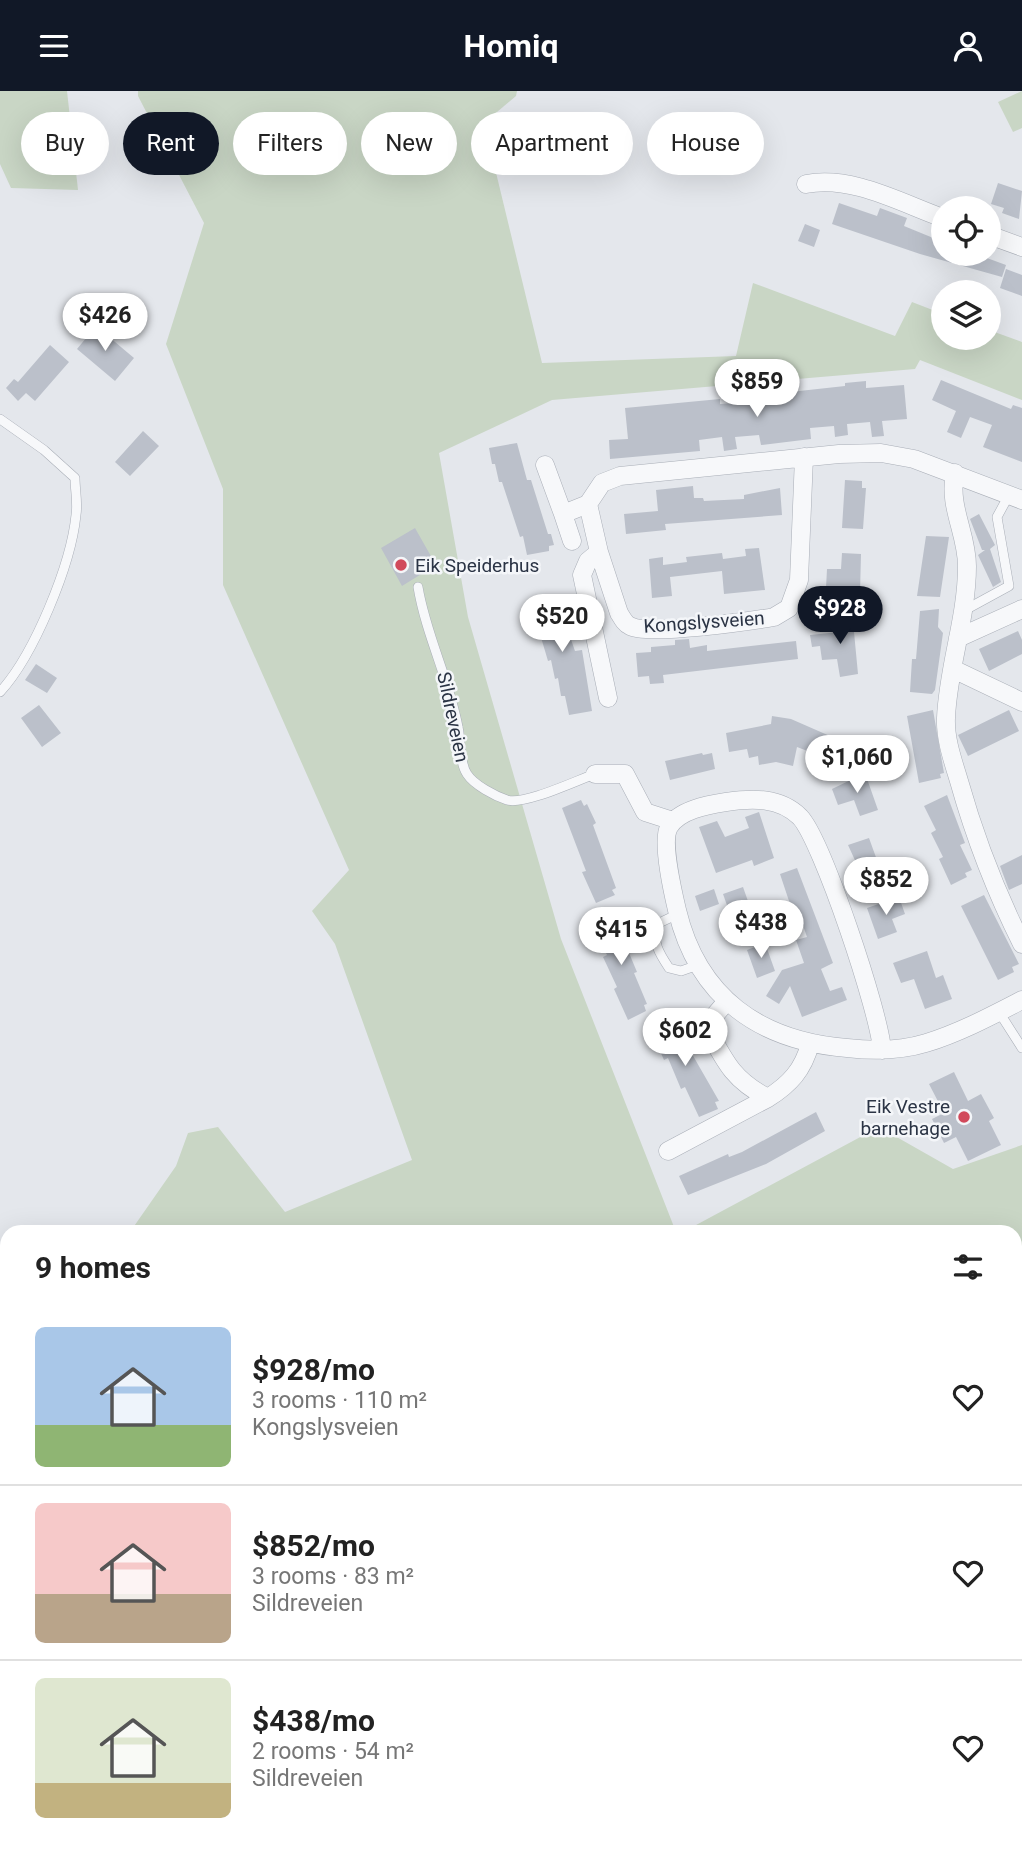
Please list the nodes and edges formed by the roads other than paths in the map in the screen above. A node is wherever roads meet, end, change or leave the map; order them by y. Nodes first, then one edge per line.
1 (806, 184) dead end
2 (931, 214) edge
3 (1001, 239) edge
4 (1022, 247) edge
5 (0, 419) edge
6 (804, 457) junction
7 (545, 465) dead end
8 (955, 473) junction
9 (1015, 498) edge
10 (588, 504) junction
11 (563, 514) junction
12 (572, 541) dead end
13 (599, 552) junction
14 (418, 587) dead end
15 (1022, 609) edge
16 (965, 610) junction
17 (958, 638) junction
18 (953, 669) junction
19 (0, 692) edge
20 (608, 698) dead end
21 (1022, 702) edge
22 (595, 774) joint
23 (673, 821) junction
24 (678, 914) junction
25 (1022, 944) edge
26 (698, 965) junction
27 (1022, 1000) edge
28 (727, 1001) junction
29 (999, 1012) junction
30 (810, 1044) junction
31 (1022, 1048) edge
32 (881, 1050) junction
33 (768, 1098) junction
34 (668, 1151) dead end
35 (1022, 1336) edge
36 (1022, 1387) edge

1 - 2 street
3 - 4 street
5 - 19 lane
6 - 8 street
6 - 10 street
6 - 13 street, Kongslysveien
7 - 11 street
8 - 9 street
8 - 16 street
9 - 16 lane
10 - 11 street
10 - 13 street, Kongslysveien
11 - 12 street
13 - 20 street
14 - 22 lane, Sildreveien
15 - 17 street
16 - 17 street
17 - 18 street
18 - 21 street
18 - 25 street
22 - 23 street, Sildreveien
23 - 24 street
23 - 32 street
24 - 26 street
24 - 26 lane
26 - 28 street
27 - 29 street
28 - 30 street
28 - 33 street
29 - 31 lane
29 - 32 street
30 - 32 street
30 - 33 street
33 - 34 street
35 - 36 street

